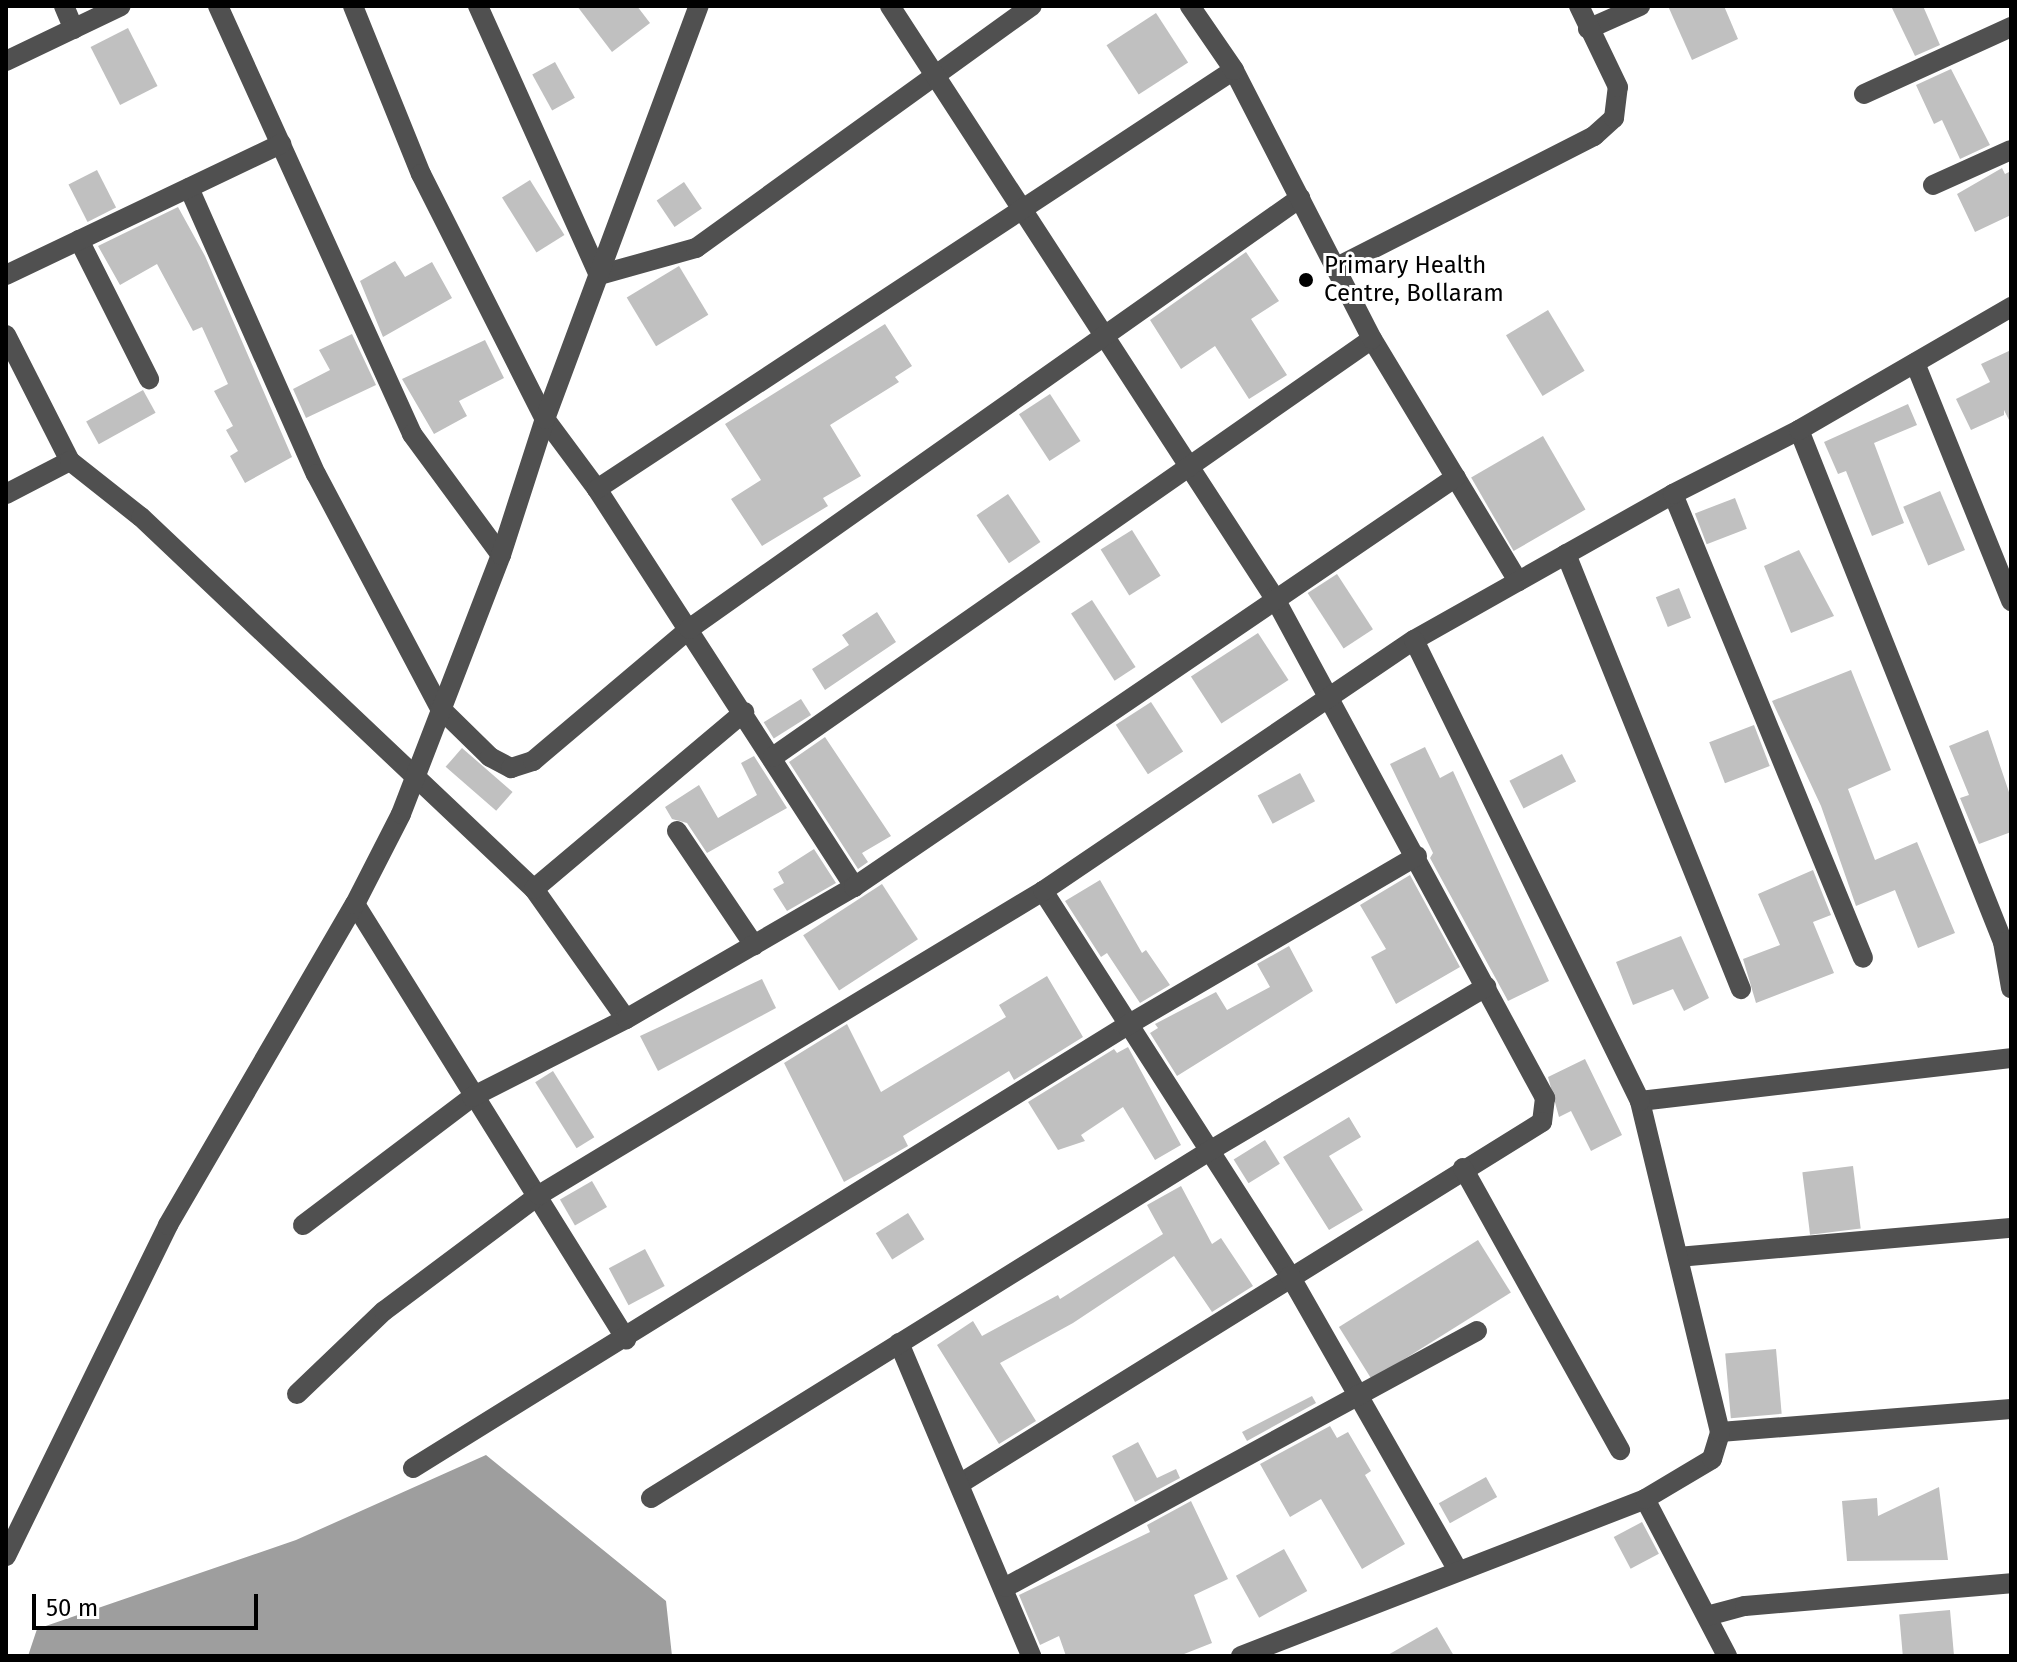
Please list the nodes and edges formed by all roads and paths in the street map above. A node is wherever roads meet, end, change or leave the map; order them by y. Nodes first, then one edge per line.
1 (64, 6) edge
2 (121, 6) edge
3 (218, 6) edge
4 (353, 6) edge
5 (478, 6) edge
6 (699, 6) edge
7 (890, 6) edge
8 (1032, 6) edge
9 (1190, 6) edge
10 (1579, 6) edge
11 (1640, 6) edge
12 (2011, 27) edge
13 (74, 29) junction
14 (1588, 29) junction
15 (6, 61) edge
16 (1234, 70) junction
17 (934, 76) junction
18 (1864, 94) dead end
19 (281, 144) junction
20 (2011, 150) edge
21 (1933, 185) dead end
22 (189, 188) junction
23 (1300, 198) junction
24 (1023, 210) junction
25 (79, 240) junction
26 (1335, 268) junction
27 (6, 275) edge
28 (599, 275) junction
29 (2011, 307) edge
30 (1100, 336) junction
31 (1372, 339) junction
32 (7, 340) edge
33 (1915, 363) junction
34 (149, 379) dead end
35 (545, 419) junction
36 (1799, 430) junction
37 (70, 461) junction
38 (1189, 471) junction
39 (1456, 477) junction
40 (597, 489) junction
41 (6, 494) edge
42 (1673, 494) junction
43 (1566, 554) junction
44 (501, 555) junction
45 (1518, 581) junction
46 (1274, 597) junction
47 (2011, 601) edge
48 (689, 629) junction
49 (1414, 640) junction
50 (1330, 694) junction
51 (440, 708) junction
52 (744, 712) junction
53 (773, 757) junction
54 (417, 773) junction
55 (677, 831) dead end
56 (1417, 856) junction
57 (854, 887) junction
58 (534, 889) junction
59 (1043, 891) junction
60 (355, 904) junction
61 (754, 945) junction
62 (1863, 958) dead end
63 (1486, 987) junction
64 (2011, 988) edge
65 (1741, 989) dead end
66 (626, 1019) junction
67 (1126, 1026) junction
68 (2011, 1058) edge
69 (472, 1097) junction
70 (1640, 1101) junction
71 (1206, 1153) junction
72 (1463, 1168) junction
73 (539, 1195) junction
74 (303, 1225) dead end
75 (2011, 1228) edge
76 (1678, 1257) junction
77 (1290, 1276) junction
78 (1477, 1331) dead end
79 (626, 1339) junction
80 (899, 1343) junction
81 (297, 1394) dead end
82 (1360, 1395) junction
83 (2011, 1409) edge
84 (1720, 1432) junction
85 (1620, 1450) dead end
86 (413, 1468) dead end
87 (961, 1483) junction
88 (651, 1498) dead end
89 (1645, 1499) junction
90 (6, 1556) edge
91 (1458, 1570) junction
92 (2011, 1583) edge
93 (1006, 1587) junction
94 (1707, 1616) junction
95 (1247, 1655) edge
96 (1031, 1656) edge
97 (1727, 1656) edge

1 - 13 street
2 - 13 street
3 - 19 street
4 - 35 street
5 - 28 street
6 - 28 street
7 - 17 street
8 - 17 street
9 - 16 street
10 - 14 street
11 - 14 street
12 - 18 street
13 - 15 street
14 - 26 street
16 - 23 street
16 - 24 street
17 - 24 street
17 - 28 street
19 - 22 street
19 - 44 street
20 - 21 street
22 - 25 street
22 - 51 street
23 - 26 street
23 - 30 street
24 - 30 street
24 - 40 street
25 - 27 street
25 - 34 street
26 - 31 street
28 - 35 street
29 - 33 street
30 - 38 street
30 - 48 street
31 - 38 street
31 - 39 street
32 - 37 street
33 - 36 street
33 - 47 street
35 - 40 street
35 - 44 street
36 - 42 street
36 - 64 street
37 - 41 street
37 - 54 street
38 - 46 street
38 - 53 street
39 - 45 street
39 - 46 street
40 - 48 street
42 - 43 street
42 - 62 street
43 - 45 street
43 - 65 street
44 - 51 street
45 - 49 street
46 - 50 street
46 - 57 street
48 - 51 street
48 - 52 street
49 - 50 street
49 - 70 street
50 - 56 street
50 - 59 street
51 - 54 street
52 - 53 street
52 - 58 street
53 - 57 street
54 - 58 street
54 - 60 street
55 - 61 street
56 - 63 street
56 - 67 street
57 - 61 street
58 - 66 street
59 - 67 street
59 - 73 street
60 - 69 street
60 - 90 street
61 - 66 street
63 - 71 street
63 - 72 street
66 - 69 street
67 - 71 street
67 - 79 street
68 - 70 street
69 - 73 street
69 - 74 street
70 - 76 street
71 - 77 street
71 - 80 street
72 - 77 street
72 - 85 street
73 - 79 street
73 - 81 street
75 - 76 street
76 - 84 street
77 - 82 street
77 - 87 street
78 - 82 street
79 - 86 street
80 - 87 street
80 - 88 street
82 - 91 street
82 - 93 street
83 - 84 street
84 - 89 street
87 - 93 street
89 - 91 street
89 - 94 street
91 - 95 street
92 - 94 street
93 - 96 street
94 - 97 street

